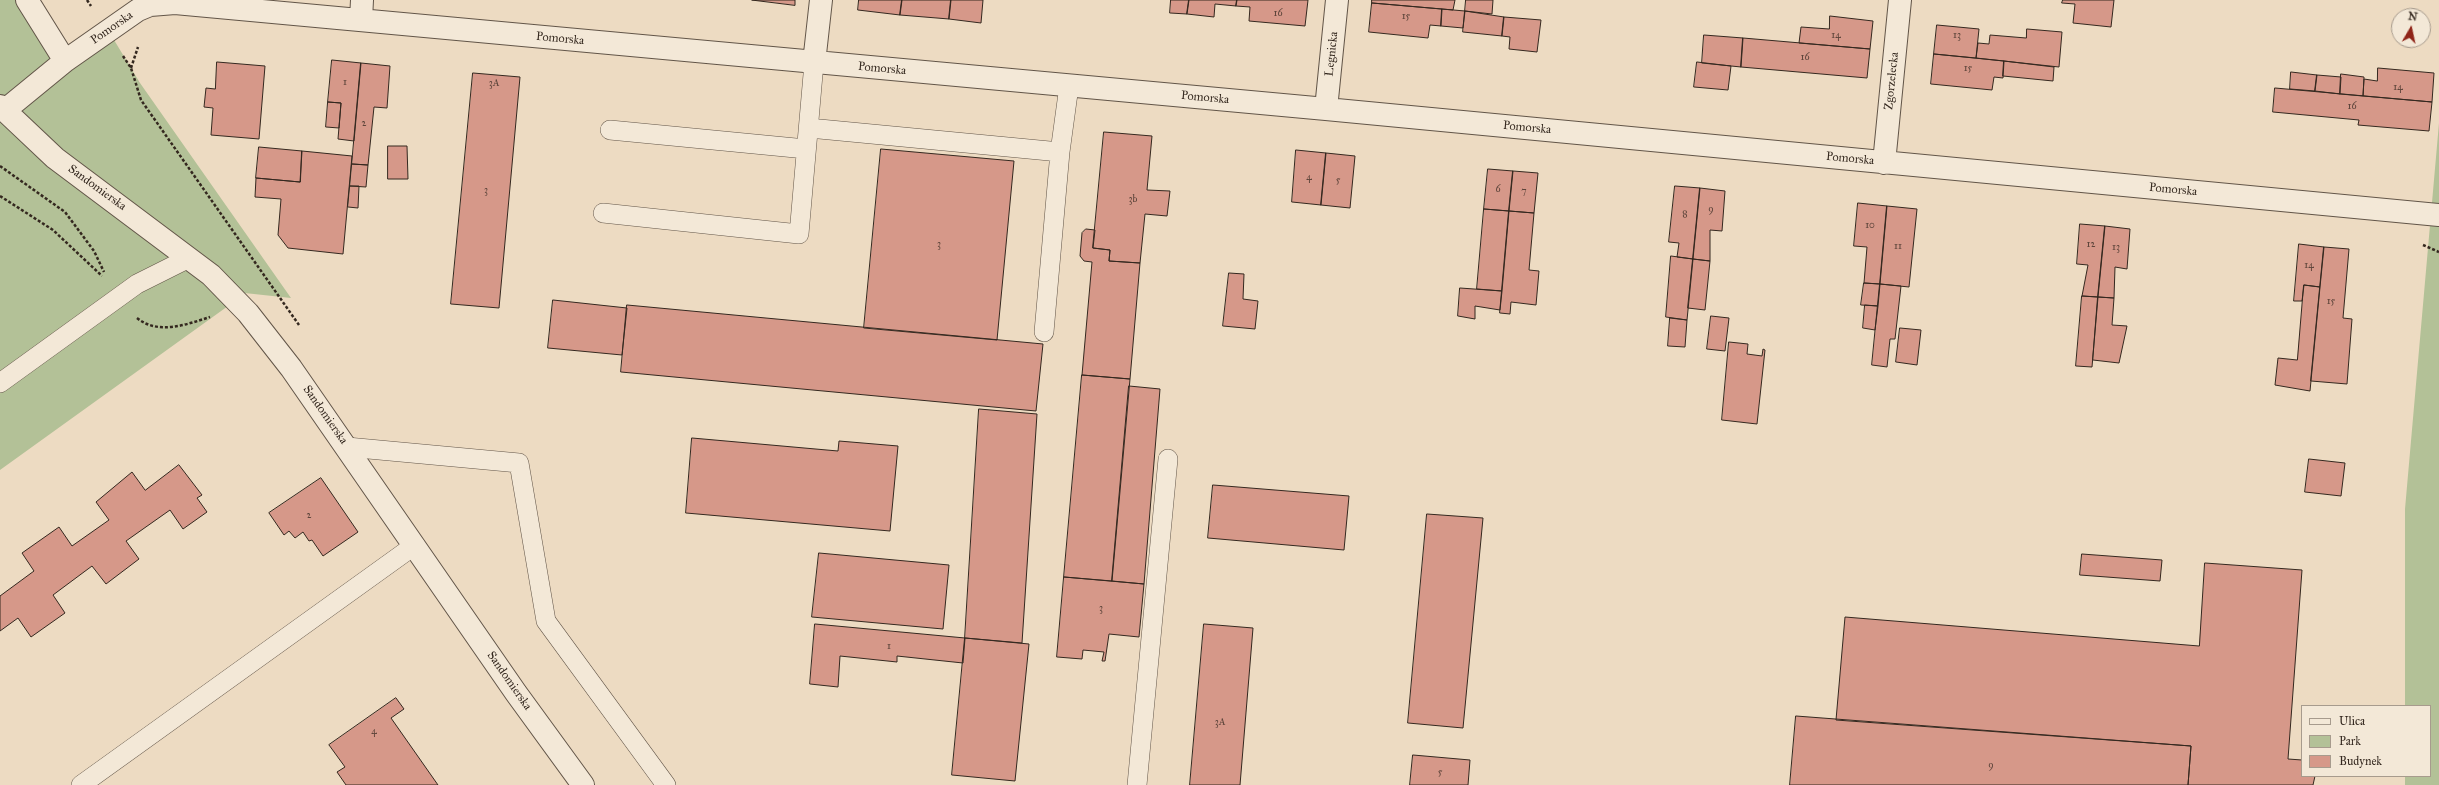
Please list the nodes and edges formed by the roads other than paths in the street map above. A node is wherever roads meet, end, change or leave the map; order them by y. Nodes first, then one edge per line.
1 (27, 0) edge
2 (821, 0) edge
3 (1337, 0) edge
4 (1900, 0) edge
5 (362, 10) edge
6 (65, 61) junction
7 (814, 63) junction
8 (1069, 86) junction
9 (2, 108) edge
10 (1326, 109) junction
11 (808, 128) junction
12 (610, 130) dead end
13 (806, 150) junction
14 (1060, 152) junction
15 (1884, 163) junction
16 (604, 213) dead end
17 (2439, 215) edge
18 (188, 258) junction
19 (1044, 332) dead end
20 (0, 383) edge
21 (347, 447) junction
22 (1168, 459) dead end
23 (415, 545) junction
24 (81, 785) edge
25 (583, 785) edge
26 (666, 785) edge
27 (1137, 785) edge

1 - 6 street
2 - 7 street
3 - 10 street, Legnicka
4 - 15 street, Zgorzelecka
5 - 6 street, Pomorska
5 - 7 street, Pomorska
6 - 9 street, Pomorska
7 - 8 street, Pomorska
7 - 11 lane
8 - 10 street, Pomorska
8 - 14 lane
9 - 18 street, Sandomierska
10 - 15 street, Pomorska
11 - 13 lane
11 - 14 lane
12 - 13 lane
13 - 16 lane
14 - 19 lane
15 - 17 street, Pomorska
18 - 20 lane
18 - 21 street, Sandomierska
21 - 23 street, Sandomierska
21 - 26 lane
22 - 27 lane
23 - 24 lane
23 - 25 street, Sandomierska

